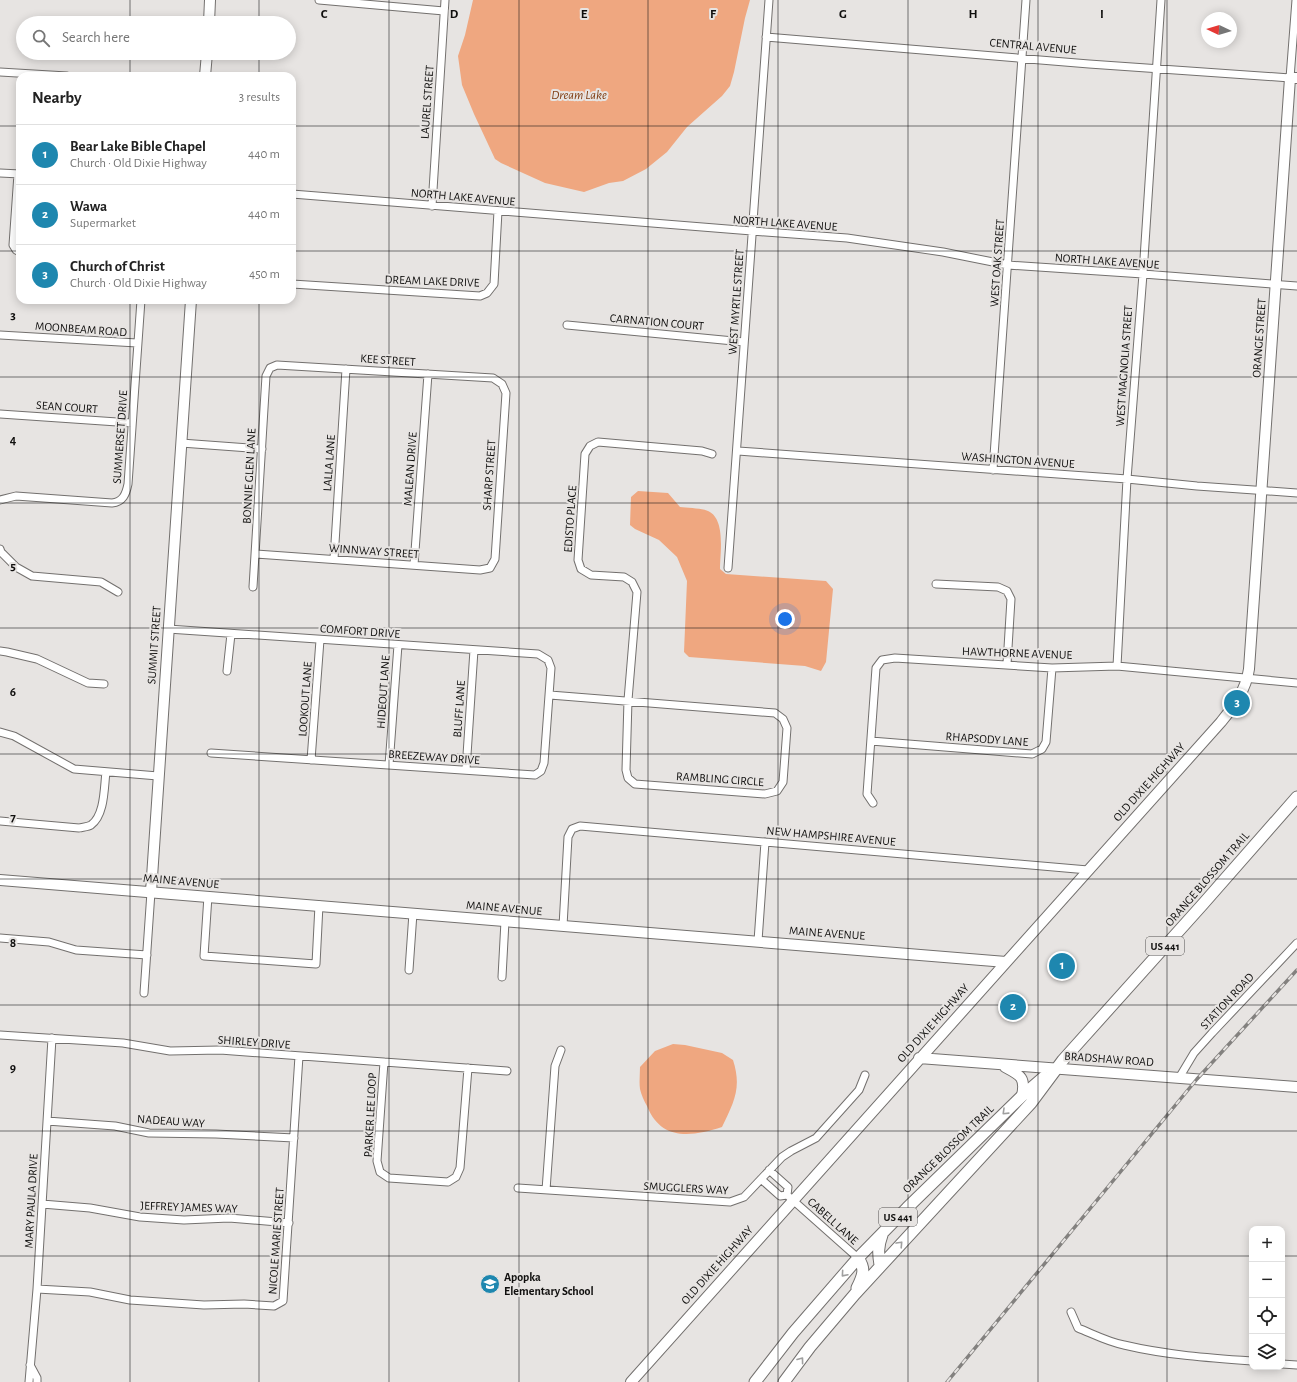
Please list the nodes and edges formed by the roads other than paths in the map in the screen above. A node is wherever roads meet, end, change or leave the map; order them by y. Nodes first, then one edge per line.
1 (210, 0) edge
2 (319, 0) edge
3 (445, 0) edge
4 (769, 0) edge
5 (1026, 0) edge
6 (1161, 0) edge
7 (1296, 0) edge
8 (444, 11) junction
9 (209, 16) edge
10 (766, 37) junction
11 (1022, 58) junction
12 (206, 60) edge
13 (1156, 69) junction
14 (0, 72) edge
15 (205, 72) edge
16 (16, 73) edge
17 (1293, 78) edge
18 (0, 173) edge
19 (16, 174) edge
20 (296, 194) edge
21 (432, 206) junction
22 (16, 210) edge
23 (498, 211) junction
24 (752, 232) junction
25 (16, 250) edge
26 (1008, 265) junction
27 (1143, 274) junction
28 (296, 284) edge
29 (1276, 285) junction
30 (1297, 286) edge
31 (141, 304) edge
32 (191, 304) edge
33 (567, 325) dead end
34 (0, 334) edge
35 (744, 342) junction
36 (137, 343) junction
37 (270, 368) joint
38 (346, 369) junction
39 (428, 374) junction
40 (502, 384) joint
41 (0, 414) edge
42 (132, 423) junction
43 (181, 443) junction
44 (262, 449) junction
45 (738, 451) junction
46 (712, 454) dead end
47 (993, 470) junction
48 (1127, 479) junction
49 (1262, 491) junction
50 (1297, 494) edge
51 (0, 500) edge
52 (0, 549) edge
53 (256, 554) junction
54 (334, 559) junction
55 (414, 565) junction
56 (490, 568) joint
57 (728, 568) dead end
58 (936, 584) dead end
59 (253, 587) dead end
60 (118, 592) dead end
61 (168, 629) junction
62 (232, 634) junction
63 (320, 640) junction
64 (398, 645) junction
65 (474, 650) junction
66 (0, 651) edge
67 (548, 660) joint
68 (1007, 664) junction
69 (1117, 666) junction
70 (1052, 668) junction
71 (227, 671) dead end
72 (1248, 678) junction
73 (1297, 683) edge
74 (104, 684) dead end
75 (550, 694) junction
76 (628, 700) junction
77 (0, 732) edge
78 (871, 742) junction
79 (211, 753) dead end
80 (312, 760) junction
81 (389, 765) junction
82 (466, 770) junction
83 (106, 772) junction
84 (158, 776) junction
85 (1297, 797) edge
86 (873, 803) dead end
87 (0, 821) edge
88 (765, 842) junction
89 (1088, 870) junction
90 (0, 880) edge
91 (151, 892) junction
92 (208, 896) junction
93 (319, 905) junction
94 (413, 913) junction
95 (505, 921) junction
96 (563, 926) junction
97 (0, 938) edge
98 (758, 941) junction
99 (1297, 943) edge
100 (147, 955) junction
101 (1006, 962) junction
102 (409, 970) dead end
103 (502, 977) dead end
104 (144, 993) dead end
105 (0, 1035) edge
106 (52, 1038) junction
107 (562, 1050) dead end
108 (300, 1056) junction
109 (919, 1058) junction
110 (384, 1062) junction
111 (1002, 1065) junction
112 (468, 1068) junction
113 (1056, 1068) junction
114 (507, 1071) dead end
115 (865, 1075) dead end
116 (1179, 1078) junction
117 (1297, 1087) edge
118 (1022, 1096) junction
119 (47, 1121) junction
120 (294, 1138) junction
121 (769, 1170) junction
122 (761, 1179) junction
123 (781, 1181) junction
124 (518, 1188) dead end
125 (546, 1190) junction
126 (773, 1190) junction
127 (790, 1198) junction
128 (42, 1204) junction
129 (289, 1224) junction
130 (884, 1231) junction
131 (858, 1258) junction
132 (880, 1265) junction
133 (37, 1289) junction
134 (855, 1294) junction
135 (1071, 1312) dead end
136 (1249, 1362) edge
137 (1285, 1364) edge
138 (30, 1365) junction
139 (1297, 1365) edge
140 (28, 1382) edge
141 (37, 1382) edge
142 (631, 1382) edge
143 (755, 1382) edge
144 (784, 1382) edge

1 - 9 street
2 - 8 street
3 - 8 street, LAUREL STREET
4 - 10 street, WEST MYRTLE STREET
5 - 11 street, WEST OAK STREET
6 - 13 street, WEST MAGNOLIA STREET
7 - 17 street, ORANGE STREET
8 - 21 street, LAUREL STREET
10 - 11 street, CENTRAL AVENUE
10 - 24 street, WEST MYRTLE STREET
11 - 13 street, CENTRAL AVENUE
11 - 26 street, WEST OAK STREET
12 - 15 street
13 - 17 street, CENTRAL AVENUE
13 - 27 street, WEST MAGNOLIA STREET
14 - 16 street
17 - 29 street, ORANGE STREET
18 - 19 street
20 - 21 street, NORTH LAKE AVENUE
21 - 23 street, NORTH LAKE AVENUE
22 - 25 street
23 - 24 street, NORTH LAKE AVENUE
23 - 28 street, DREAM LAKE DRIVE
24 - 26 street, NORTH LAKE AVENUE
24 - 35 street, WEST MYRTLE STREET
26 - 27 street, NORTH LAKE AVENUE
26 - 47 street, WEST OAK STREET
27 - 29 street, NORTH LAKE AVENUE
27 - 48 street, WEST MAGNOLIA STREET
29 - 30 street, NORTH LAKE AVENUE
29 - 49 street, ORANGE STREET
31 - 36 street, SUMMERSET DRIVE
32 - 43 street, SUMMIT STREET
33 - 35 street, CARNATION COURT
34 - 36 street, MOONBEAM ROAD
35 - 45 street, WEST MYRTLE STREET
36 - 42 street, SUMMERSET DRIVE
37 - 38 street, KEE STREET
37 - 44 street, BONNIE GLEN LANE
38 - 39 street, KEE STREET
38 - 54 street, LALLA LANE
39 - 40 street, KEE STREET
39 - 55 street, MALEAN DRIVE
40 - 56 street, SHARP STREET
41 - 42 street, SEAN COURT
42 - 51 street, SUMMERSET DRIVE
43 - 44 street
43 - 61 street, SUMMIT STREET
44 - 53 street, BONNIE GLEN LANE
45 - 47 street, WASHINGTON AVENUE
45 - 57 street, WEST MYRTLE STREET
46 - 76 street, EDISTO PLACE
47 - 48 street, WASHINGTON AVENUE
48 - 49 street, WASHINGTON AVENUE
48 - 69 street, WEST MAGNOLIA STREET
49 - 50 street, WASHINGTON AVENUE
49 - 72 street, ORANGE STREET
52 - 60 street
53 - 54 street, WINNWAY STREET
53 - 59 street, BONNIE GLEN LANE
54 - 55 street, WINNWAY STREET
55 - 56 street, WINNWAY STREET
58 - 68 street
61 - 62 street, COMFORT DRIVE
61 - 84 street, SUMMIT STREET
62 - 63 street, COMFORT DRIVE
62 - 71 street
63 - 64 street, COMFORT DRIVE
63 - 80 street, LOOKOUT LANE
64 - 65 street, COMFORT DRIVE
64 - 81 street, HIDEOUT LANE
65 - 67 street, COMFORT DRIVE
65 - 82 street, BLUFF LANE
66 - 74 street
67 - 75 street, BREEZEWAY DRIVE
68 - 70 street, HAWTHORNE AVENUE
68 - 78 street, HAWTHORNE AVENUE
69 - 70 street, HAWTHORNE AVENUE
69 - 72 street, HAWTHORNE AVENUE
70 - 78 street, RHAPSODY LANE
72 - 73 street, HAWTHORNE AVENUE
72 - 89 street, OLD DIXIE HIGHWAY
75 - 76 street, RAMBLING CIRCLE
75 - 82 street, BREEZEWAY DRIVE
76 - 76 street, RAMBLING CIRCLE
77 - 83 street
78 - 86 street, HAWTHORNE AVENUE
79 - 80 street, BREEZEWAY DRIVE
80 - 81 street, BREEZEWAY DRIVE
81 - 82 street, BREEZEWAY DRIVE
83 - 84 street
83 - 87 street
84 - 91 street, SUMMIT STREET
85 - 113 main road, ORANGE BLOSSOM TRAIL / US 441
88 - 89 street, NEW HAMPSHIRE AVENUE
88 - 96 street, NEW HAMPSHIRE AVENUE
88 - 98 street
89 - 101 street, OLD DIXIE HIGHWAY
90 - 91 street, MAINE AVENUE
91 - 92 street, MAINE AVENUE
91 - 100 street, SUMMIT STREET
92 - 93 street, MAINE AVENUE
92 - 93 street
93 - 94 street, MAINE AVENUE
94 - 95 street, MAINE AVENUE
94 - 102 street
95 - 96 street, MAINE AVENUE
95 - 103 street
96 - 98 street, MAINE AVENUE
97 - 100 street
98 - 101 street, MAINE AVENUE
99 - 116 street, STATION ROAD
100 - 104 street, SUMMIT STREET
101 - 109 street, OLD DIXIE HIGHWAY
105 - 106 street, SHIRLEY DRIVE
106 - 108 street, SHIRLEY DRIVE
106 - 119 street, MARY PAULA DRIVE
107 - 125 street
108 - 110 street, SHIRLEY DRIVE
108 - 120 street, NICOLE MARIE STREET
109 - 111 street, BRADSHAW ROAD
109 - 127 street, OLD DIXIE HIGHWAY
110 - 112 street, SHIRLEY DRIVE
110 - 112 street, PARKER LEE LOOP
111 - 113 street, BRADSHAW ROAD
111 - 118 street
112 - 114 street, SHIRLEY DRIVE
113 - 116 street, BRADSHAW ROAD
113 - 118 main road, ORANGE BLOSSOM TRAIL / US 441
132 -> 113 main road, ORANGE BLOSSOM TRAIL / US 441
115 - 121 street, SMUGGLERS WAY
116 - 117 street, BRADSHAW ROAD
118 -> 130 main road, ORANGE BLOSSOM TRAIL / US 441
119 - 120 street, NADEAU WAY
119 - 128 street, MARY PAULA DRIVE
120 - 129 street, NICOLE MARIE STREET
121 - 122 street, SMUGGLERS WAY
121 - 123 street
122 - 125 street, SMUGGLERS WAY
122 - 126 street
123 - 126 street
123 - 127 street
124 - 125 street, SMUGGLERS WAY
126 - 127 street
127 - 131 street, CABELL LANE
127 - 142 street, OLD DIXIE HIGHWAY
128 - 129 street, JEFFREY JAMES WAY
128 - 133 street, MARY PAULA DRIVE
129 - 133 street, NICOLE MARIE STREET
130 - 131 main road, ORANGE BLOSSOM TRAIL / US 441
130 - 132 main road
131 - 134 main road
131 -> 143 main road, ORANGE BLOSSOM TRAIL / US 441
132 - 134 main road, ORANGE BLOSSOM TRAIL / US 441
133 - 138 street, MARY PAULA DRIVE
144 -> 134 main road, ORANGE BLOSSOM TRAIL / US 441
135 - 136 street
137 - 139 street
138 - 140 street, MARY PAULA DRIVE
138 - 141 street, MARY PAULA DRIVE

